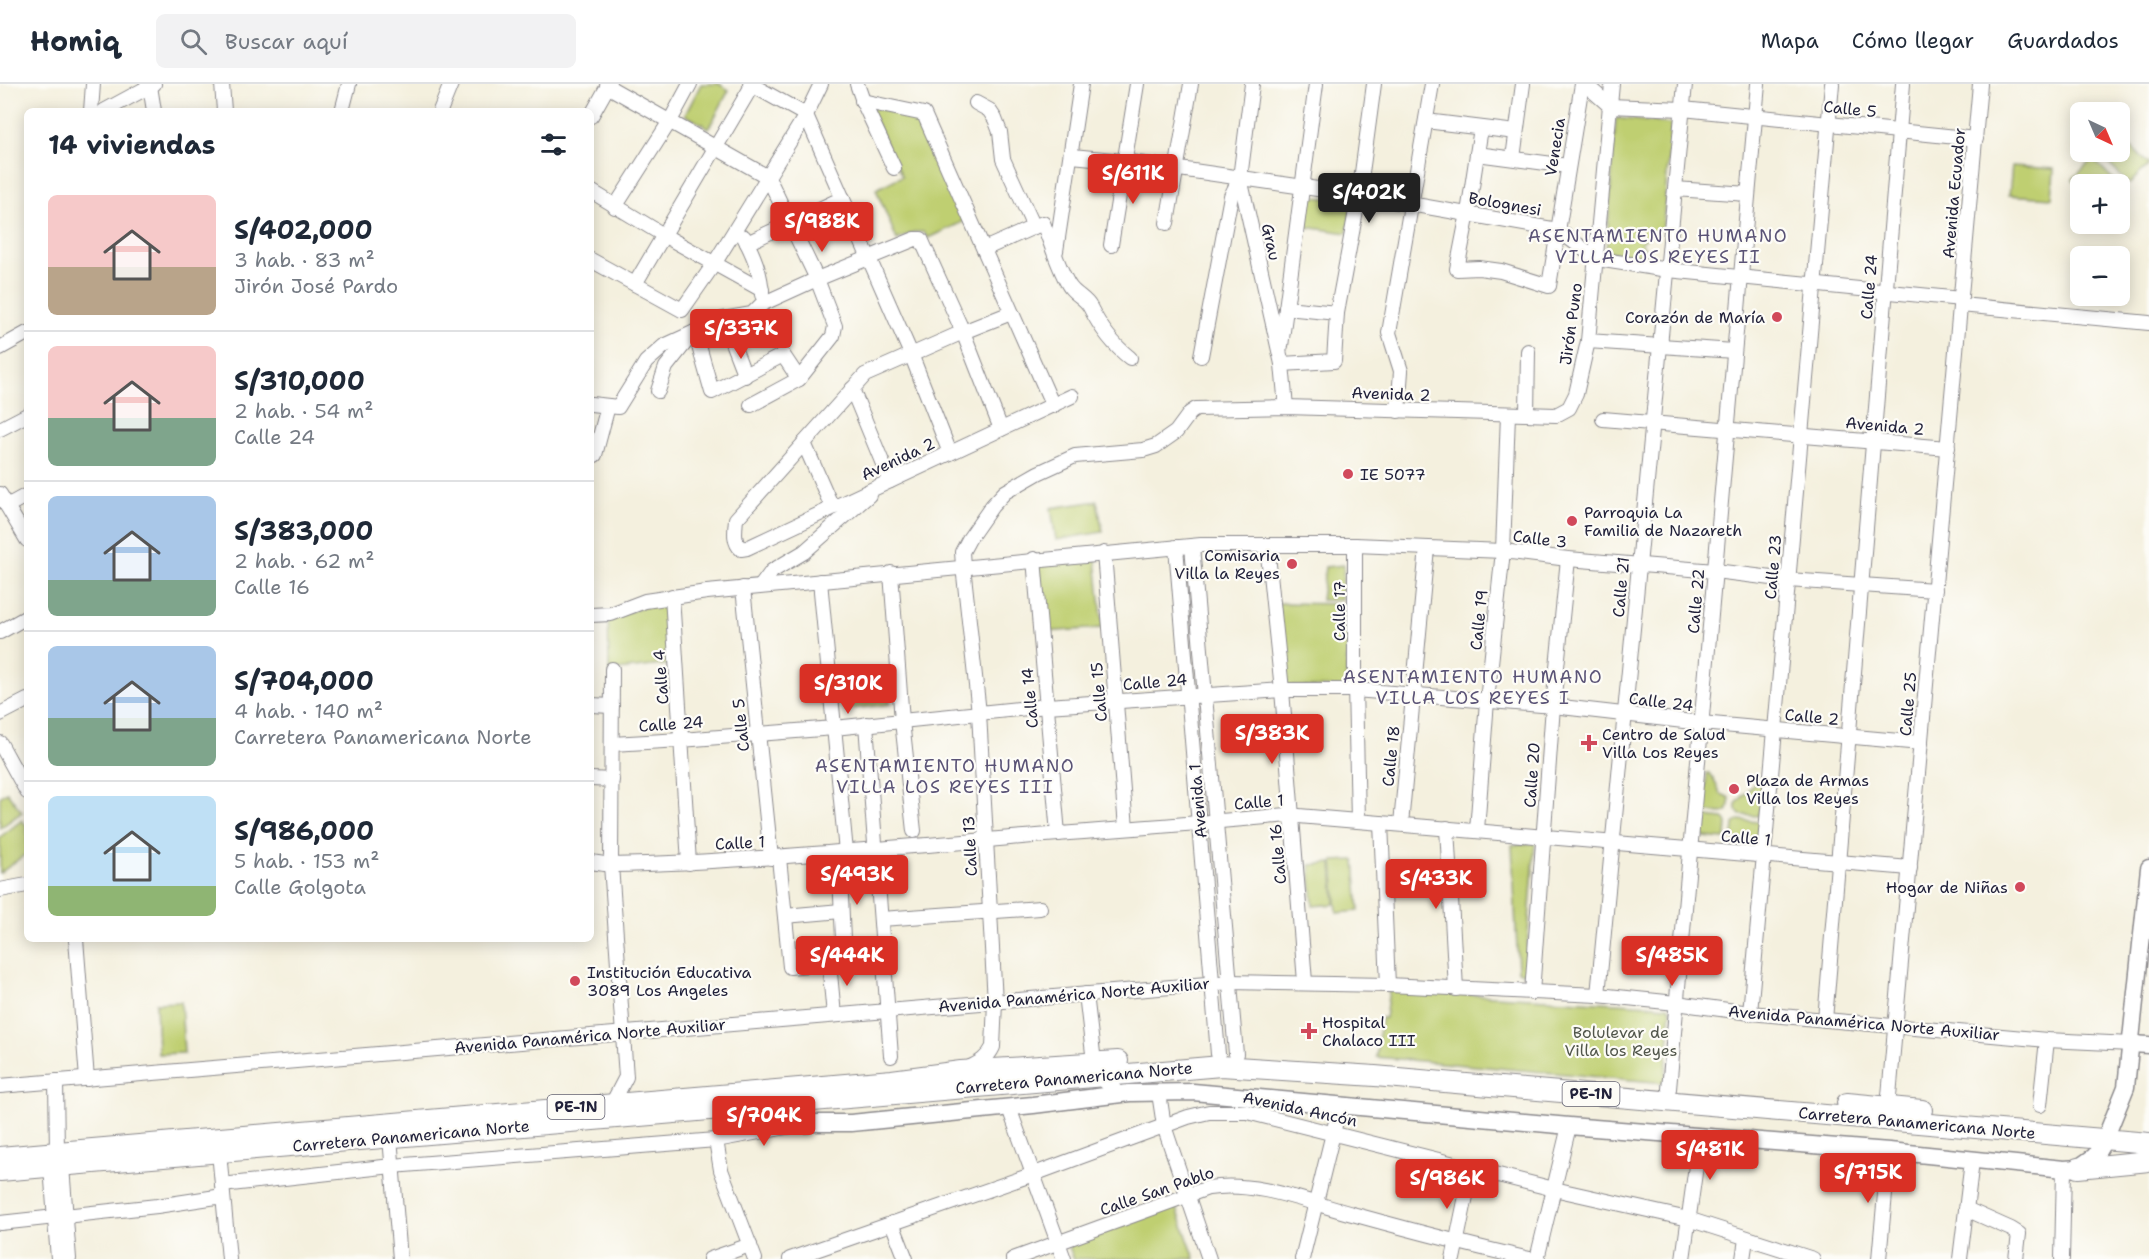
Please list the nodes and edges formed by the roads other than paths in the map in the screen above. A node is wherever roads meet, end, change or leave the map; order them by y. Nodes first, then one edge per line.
1 (93, 84) edge
2 (222, 84) edge
3 (347, 84) edge
4 (451, 84) edge
5 (690, 84) edge
6 (752, 84) edge
7 (820, 84) edge
8 (857, 84) edge
9 (1081, 84) edge
10 (1137, 84) edge
11 (1191, 84) edge
12 (1252, 84) edge
13 (1316, 84) edge
14 (1374, 84) edge
15 (1432, 84) edge
16 (1523, 84) edge
17 (1583, 84) edge
18 (1612, 84) edge
19 (1685, 84) edge
20 (1758, 84) edge
21 (1832, 84) edge
22 (1903, 84) edge
23 (1980, 84) edge
24 (152, 85) edge
25 (608, 85) edge
26 (862, 101) junction
27 (976, 103) dead end
28 (1610, 106) junction
29 (91, 108) edge
30 (110, 108) edge
31 (154, 108) edge
32 (224, 108) edge
33 (343, 108) edge
34 (441, 108) edge
35 (1683, 110) junction
36 (594, 111) edge
37 (806, 116) junction
38 (1755, 117) junction
39 (670, 121) junction
40 (1426, 121) junction
41 (1829, 124) junction
42 (1481, 128) junction
43 (1899, 131) junction
44 (1516, 132) junction
45 (1976, 138) junction
46 (716, 147) junction
47 (1477, 154) junction
48 (1072, 156) junction
49 (1513, 158) junction
50 (1124, 161) junction
51 (1568, 165) junction
52 (894, 168) dead end
53 (1176, 170) junction
54 (768, 177) junction
55 (1240, 178) junction
56 (1301, 186) junction
57 (1675, 189) junction
58 (594, 193) edge
59 (1748, 194) junction
60 (1359, 195) junction
61 (843, 198) junction
62 (1412, 205) junction
63 (615, 207) junction
64 (1468, 213) junction
65 (790, 223) junction
66 (1167, 223) dead end
67 (738, 224) junction
68 (1034, 226) junction
69 (1558, 230) junction
70 (665, 236) junction
71 (747, 243) junction
72 (1111, 245) dead end
73 (984, 249) junction
74 (1056, 253) junction
75 (870, 258) junction
76 (1597, 259) junction
77 (594, 262) edge
78 (714, 264) junction
79 (1668, 270) junction
80 (1740, 277) junction
81 (817, 279) junction
82 (1815, 284) junction
83 (635, 285) junction
84 (1885, 291) junction
85 (762, 297) junction
86 (1961, 302) junction
87 (1286, 308) junction
88 (1011, 313) junction
89 (1337, 313) junction
90 (723, 319) junction
91 (2149, 323) edge
92 (695, 332) junction
93 (963, 332) junction
94 (24, 335) edge
95 (1588, 341) junction
96 (1660, 345) junction
97 (0, 348) edge
98 (1528, 351) dead end
99 (1734, 351) junction
100 (911, 354) junction
101 (1201, 356) dead end
102 (1130, 358) dead end
103 (1281, 361) junction
104 (745, 376) junction
105 (799, 379) junction
106 (852, 389) junction
107 (658, 391) dead end
108 (1072, 396) dead end
109 (594, 404) edge
110 (751, 405) dead end
111 (608, 406) junction
112 (1053, 406) junction
113 (1286, 407) junction
114 (1398, 411) junction
115 (1190, 413) joint
116 (1509, 414) junction
117 (1527, 414) junction
118 (1556, 415) joint
119 (24, 417) edge
120 (1603, 419) dead end
121 (1653, 423) junction
122 (0, 429) edge
123 (1001, 429) junction
124 (1728, 430) junction
125 (1801, 436) junction
126 (1873, 442) junction
127 (804, 443) junction
128 (1948, 448) junction
129 (950, 453) junction
130 (596, 455) dead end
131 (885, 483) junction
132 (24, 496) edge
133 (3, 500) edge
134 (832, 507) junction
135 (24, 535) edge
136 (1267, 544) junction
137 (1355, 545) junction
138 (1192, 546) junction
139 (1176, 547) junction
140 (1427, 548) junction
141 (1503, 551) junction
142 (1104, 553) junction
143 (1034, 559) junction
144 (1568, 559) junction
145 (963, 566) junction
146 (1639, 566) junction
147 (1715, 571) junction
148 (891, 573) junction
149 (1788, 580) junction
150 (820, 581) junction
151 (1861, 585) junction
152 (761, 586) junction
153 (742, 588) junction
154 (1935, 590) junction
155 (672, 596) junction
156 (594, 615) edge
157 (24, 619) edge
158 (0, 633) edge
159 (612, 669) dead end
160 (1282, 690) junction
161 (1355, 690) junction
162 (1205, 694) junction
163 (1189, 695) junction
164 (1414, 695) junction
165 (1116, 701) junction
166 (1487, 701) junction
167 (24, 702) edge
168 (594, 705) edge
169 (612, 706) junction
170 (1047, 706) junction
171 (1553, 706) junction
172 (979, 713) junction
173 (0, 714) edge
174 (1625, 714) junction
175 (903, 721) junction
176 (1701, 723) junction
177 (866, 724) junction
178 (834, 728) junction
179 (1775, 730) junction
180 (759, 734) junction
181 (1848, 737) junction
182 (681, 740) junction
183 (0, 743) edge
184 (1921, 743) junction
185 (612, 744) junction
186 (594, 779) edge
187 (612, 780) junction
188 (24, 787) edge
189 (1292, 815) junction
190 (1358, 821) junction
191 (1217, 822) junction
192 (1199, 823) junction
193 (1381, 823) junction
194 (1401, 824) junction
195 (1126, 828) junction
196 (1447, 828) junction
197 (1477, 830) junction
198 (914, 831) dead end
199 (1058, 834) junction
200 (1545, 837) junction
201 (987, 840) junction
202 (1613, 843) junction
203 (1690, 849) junction
204 (876, 850) junction
205 (842, 853) junction
206 (1764, 856) junction
207 (775, 858) junction
208 (594, 862) edge
209 (1838, 862) junction
210 (689, 863) junction
211 (611, 865) junction
212 (1910, 868) junction
213 (2149, 868) edge
214 (24, 886) edge
215 (0, 890) edge
216 (1040, 908) dead end
217 (842, 911) junction
218 (991, 912) junction
219 (785, 916) junction
220 (881, 919) junction
221 (76, 942) edge
222 (829, 963) junction
223 (1230, 982) junction
224 (1305, 982) junction
225 (1213, 983) junction
226 (1388, 985) junction
227 (1456, 989) junction
228 (1532, 993) junction
229 (1086, 994) junction
230 (1598, 995) junction
231 (995, 1002) junction
232 (1676, 1003) junction
233 (888, 1011) junction
234 (1750, 1013) junction
235 (834, 1015) junction
236 (1825, 1020) junction
237 (1895, 1025) junction
238 (623, 1033) junction
239 (2047, 1040) junction
240 (2131, 1044) junction
241 (2149, 1045) edge
242 (1227, 1054) junction
243 (891, 1056) dead end
244 (1097, 1069) junction
245 (961, 1071) junction
246 (87, 1078) junction
247 (56, 1081) junction
248 (0, 1086) edge
249 (1669, 1089) junction
250 (1193, 1092) junction
251 (1159, 1093) junction
252 (1119, 1094) junction
253 (612, 1104) junction
254 (1340, 1105) junction
255 (2040, 1105) dead end
256 (1888, 1107) junction
257 (1009, 1108) junction
258 (711, 1110) junction
259 (1188, 1117) junction
260 (806, 1123) junction
261 (1164, 1126) junction
262 (1569, 1126) junction
263 (2149, 1130) edge
264 (1333, 1132) junction
265 (2108, 1133) junction
266 (390, 1137) junction
267 (1700, 1137) junction
268 (716, 1140) junction
269 (2149, 1143) edge
270 (1889, 1151) junction
271 (219, 1152) junction
272 (0, 1157) edge
273 (57, 1161) junction
274 (1972, 1161) junction
275 (2149, 1161) edge
276 (2119, 1165) junction
277 (392, 1166) junction
278 (1472, 1167) junction
279 (2071, 1168) junction
280 (2149, 1170) edge
281 (0, 1171) edge
282 (1034, 1174) junction
283 (1554, 1189) junction
284 (222, 1191) junction
285 (1187, 1196) junction
286 (1315, 1204) junction
287 (1966, 1209) junction
288 (60, 1217) junction
289 (1688, 1219) junction
290 (0, 1222) edge
291 (892, 1223) junction
292 (1746, 1239) junction
293 (1456, 1242) junction
294 (1058, 1243) junction
295 (750, 1245) junction
296 (58, 1259) edge
297 (69, 1259) edge
298 (229, 1259) edge
299 (400, 1259) edge
300 (710, 1259) edge
301 (755, 1259) edge
302 (790, 1259) edge
303 (906, 1259) edge
304 (1013, 1259) edge
305 (1064, 1259) edge
306 (1209, 1259) edge
307 (1302, 1259) edge
308 (1453, 1259) edge
309 (1530, 1259) edge
310 (1537, 1259) edge
311 (1683, 1259) edge
312 (1743, 1259) edge
313 (1813, 1259) edge
314 (1879, 1259) edge
315 (1959, 1259) edge
316 (2016, 1259) edge
317 (2062, 1259) edge

1 - 29 street
2 - 32 street
3 - 33 street
4 - 34 street
5 - 39 street
6 - 37 street
6 - 46 street
7 - 37 street
8 - 26 street
9 - 48 street
10 - 50 street
11 - 53 street
12 - 55 street, Grau
13 - 56 street
14 - 60 street
15 - 40 street
16 - 44 street
17 - 28 street
17 - 51 street, Venecia
18 - 28 street, Jirón Puno
19 - 35 street, Calle 21
20 - 38 street, Calle 22
21 - 41 street, Calle 23
22 - 43 street, Calle 24
23 - 45 street, Avenida Ecuador
24 - 30 street
24 - 31 street
25 - 36 street
25 - 39 street
26 - 52 street
26 - 73 street
27 - 68 street
28 - 35 street, Calle 5
28 - 76 street, Jirón Puno
35 - 38 street, Calle 5
35 - 57 street, Calle 21
37 - 54 street
37 - 61 street
38 - 41 street, Calle 5
38 - 59 street, Calle 22
39 - 46 street
39 - 63 street
40 - 42 street
40 - 62 street
41 - 43 street, Calle 5
41 - 82 street, Calle 23
42 - 44 street
42 - 47 street
43 - 45 street, Calle 5
43 - 84 street, Calle 24
44 - 49 street
45 - 86 street, Avenida Ecuador
46 - 54 street
46 - 70 street
47 - 49 street
47 - 64 street
48 - 50 street, Bolognesi
48 - 74 street
49 - 51 street
50 - 53 street, Bolognesi
50 - 72 street
51 - 69 street, Venecia
53 - 55 street, Bolognesi
53 - 66 street
54 - 65 street
54 - 67 street
55 - 56 street, Bolognesi
55 - 101 street
55 - 103 street, Grau
56 - 60 street, Bolognesi
56 - 87 street
57 - 59 street
57 - 79 street, Calle 21
58 - 63 street
59 - 80 street, Calle 22
60 - 62 street, Bolognesi
60 - 89 street
61 - 65 street
61 - 75 street
62 - 64 street, Bolognesi
62 - 114 street
63 - 70 street
64 - 69 street, Bolognesi
64 - 69 street, Venecia
65 - 71 street
65 - 81 street
67 - 71 street
67 - 78 street
68 - 73 street
68 - 74 street
69 - 76 street, Bolognesi
70 - 78 street
70 - 83 street
71 - 85 street
73 - 88 street
74 - 102 street
75 - 81 street
75 - 93 street
75 - 100 street
76 - 79 street, Bolognesi
76 - 95 street, Jirón Puno
77 - 83 street
78 - 83 street
78 - 85 street
79 - 80 street, Bolognesi
79 - 96 street, Calle 21
80 - 82 street, Bolognesi
80 - 99 street, Calle 22
81 - 85 street
81 - 105 street
82 - 84 street, Bolognesi
82 - 125 street, Calle 23
84 - 86 street, Bolognesi
84 - 126 street, Calle 24
85 - 90 street
86 - 91 street, Bolognesi
86 - 128 street, Calle 25
87 - 89 street
87 - 103 street
88 - 93 street
88 - 112 street
89 - 103 street
90 - 92 street
90 - 104 street
92 - 104 street
92 - 107 street
92 - 111 street
93 - 100 street
93 - 123 street
94 - 97 street
95 - 96 street
95 - 118 street, Jirón Puno
96 - 99 street
96 - 121 street, Calle 21
98 - 117 street
99 - 124 street, Calle 22
100 - 106 street
100 - 129 street
103 - 113 street, Grau
104 - 105 street
105 - 110 street
106 - 127 street
106 - 131 street
108 - 112 street, Avenida 2
109 - 111 street
111 - 130 street
112 - 123 street, Avenida 2
113 - 114 street, Avenida 2
113 - 115 street, Avenida 2
114 - 116 street, Avenida 2
115 - 145 street, Calle 13
116 - 117 street, Avenida 2
116 - 141 street, Calle 19
117 - 118 street, Avenida 2
119 - 122 street
120 - 121 street, Avenida 2
121 - 124 street, Avenida 2
121 - 146 street, Calle 21
123 - 129 street, Avenida 2
124 - 125 street, Avenida 2
124 - 147 street, Calle 22
125 - 126 street, Avenida 2
125 - 149 street, Calle 23
126 - 128 street, Avenida 2
126 - 151 street, Calle 24
127 - 134 street
127 - 134 street, Avenida 2
128 - 154 street, Calle 25
129 - 131 street, Avenida 2
131 - 134 street, Avenida 2
131 - 152 street
132 - 133 street
133 - 135 street
136 - 137 street, Calle 3
136 - 138 street, Calle 3
136 - 160 street, Calle 16
137 - 140 street, Calle 3
137 - 161 street, Calle 17
138 - 139 street, Calle 3
138 - 162 street, Avenida 1
139 - 142 street, Calle 3
139 - 163 street, Avenida 1
140 - 141 street, Calle 3
140 - 164 street, Calle 18
141 - 144 street, Calle 3
141 - 166 street, Calle 19
142 - 143 street, Calle 3
142 - 165 street, Calle 15
143 - 145 street, Calle 3
143 - 170 street, Calle 14
144 - 146 street, Calle 3
144 - 171 street, Calle 20
145 - 148 street, Calle 3
145 - 172 street, Calle 13
146 - 147 street, Calle 3
146 - 174 street, Calle 21
147 - 149 street, Calle 3
147 - 176 street, Calle 22
148 - 150 street, Calle 3
148 - 175 street
149 - 151 street, Calle 3
149 - 179 street, Calle 23
150 - 152 street, Calle 3
150 - 178 street
151 - 154 street, Calle 3
151 - 181 street, Calle 24
152 - 153 street, Calle 3
153 - 155 street, Calle 3
153 - 180 street, Calle 5
154 - 184 street, Calle 25
155 - 156 street, Calle 3
155 - 182 street, Calle 4
157 - 158 street
159 - 169 street
160 - 161 street, Calle 24
160 - 162 street, Calle 24
160 - 189 street, Calle 16
161 - 164 street, Calle 24
161 - 190 street, Calle 17
162 - 163 street, Calle 24
162 - 191 street, Avenida 1
163 - 165 street, Calle 24
163 - 192 street, Avenida 1
164 - 166 street, Calle 24
164 - 194 street, Calle 18
165 - 170 street, Calle 24
165 - 195 street, Calle 15
166 - 171 street, Calle 24
166 - 197 street, Calle 19
167 - 173 street
168 - 169 street
169 - 185 street
170 - 172 street, Calle 24
170 - 199 street, Calle 14
171 - 174 street, Calle 24
171 - 200 street, Calle 20
172 - 175 street, Calle 24
172 - 201 street, Calle 13
174 - 176 street, Calle 24
174 - 202 street, Calle 21
175 - 177 street, Calle 24
175 - 198 street
176 - 179 street, Calle 2
176 - 203 street, Calle 22
177 - 178 street, Calle 24
177 - 204 street
178 - 180 street, Calle 24
178 - 205 street
179 - 181 street, Calle 2
179 - 206 street, Calle 23
180 - 182 street, Calle 24
180 - 207 street, Calle 5
181 - 184 street, Calle 2
181 - 209 street, Calle 24
182 - 185 street, Calle 24
182 - 210 street, Calle 4
183 - 188 street
184 - 212 street, Calle 25
185 - 187 street
186 - 187 street
187 - 211 street
189 - 190 street, Calle 1
189 - 191 street, Calle 1
189 - 224 street, Calle 16
190 - 193 street, Calle 1
191 - 192 street, Calle 1
191 - 223 street, Avenida 1
192 - 195 street, Calle 1
192 - 225 street, Avenida 1
193 - 194 street, Calle 1
193 - 226 street
194 - 196 street, Calle 1
195 - 199 street, Calle 1
196 - 197 street, Calle 1
196 - 227 street
197 - 200 street, Calle 1
199 - 201 street, Calle 1
200 - 202 street, Calle 1
200 - 228 street, Calle 20
201 - 204 street, Calle 1
201 - 218 street, Calle 13
202 - 203 street, Calle 1
202 - 230 street, Calle 21
203 - 206 street, Calle 1
203 - 232 street, Calle 22
204 - 205 street, Calle 1
204 - 220 street
205 - 207 street, Calle 1
205 - 217 street
206 - 209 street, Calle 1
206 - 234 street, Calle 23
207 - 210 street, Calle 1
207 - 219 street, Calle 5
208 - 211 street, Calle 1
209 - 212 street, Calle 1
209 - 236 street, Calle 24
210 - 211 street, Calle 1
211 - 238 street
212 - 237 street, Calle 25
213 - 240 main road
214 - 215 street
216 - 218 street
217 - 219 street
217 - 222 street
218 - 220 street
218 - 231 street, Calle 13
219 - 222 street, Calle 5
220 - 233 street
221 - 246 street
222 - 235 street
223 - 224 street, Avenida Panamérica Norte Auxiliar
223 - 225 street, Avenida Panamérica Norte Auxiliar
223 - 242 street, Avenida 1
224 - 226 street, Avenida Panamérica Norte Auxiliar
225 - 229 street, Avenida Panamérica Norte Auxiliar
225 - 242 street, Avenida 1
226 - 227 street, Avenida Panamérica Norte Auxiliar
227 - 228 street, Avenida Panamérica Norte Auxiliar
228 - 230 street, Avenida Panamérica Norte Auxiliar
229 - 231 street, Avenida Panamérica Norte Auxiliar
229 - 244 street
230 - 232 street, Avenida Panamérica Norte Auxiliar
231 - 233 street, Avenida Panamérica Norte Auxiliar
231 - 245 street, Calle 13
232 - 234 street, Avenida Panamérica Norte Auxiliar
232 - 249 street, Calle 22
233 - 235 street, Avenida Panamérica Norte Auxiliar
233 - 243 street
234 - 236 street, Avenida Panamérica Norte Auxiliar
235 - 238 street, Avenida Panamérica Norte Auxiliar
236 - 237 street, Avenida Panamérica Norte Auxiliar
237 - 239 street, Avenida Panamérica Norte Auxiliar
237 - 256 street, Calle 25
238 - 246 street, Avenida Panamérica Norte Auxiliar
238 - 253 street
239 - 240 street, Avenida Panamérica Norte Auxiliar
239 - 255 street
240 - 241 main road, Avenida Panamérica Norte Auxiliar
240 - 265 main road
242 - 244 highway, Carretera Panamericana Norte / PE-1N
242 - 249 highway, Carretera Panamericana Norte / PE-1N
244 - 245 highway, Carretera Panamericana Norte / PE-1N
244 - 252 street
244 - 258 highway, Carretera Panamericana Norte / PE-1N
244 - 265 highway, Carretera Panamericana Norte / PE-1N
245 - 253 highway, Carretera Panamericana Norte / PE-1N
246 - 247 street, Avenida Panamérica Norte Auxiliar
247 - 248 street, Avenida Panamérica Norte Auxiliar
247 - 273 street
249 - 256 highway, Carretera Panamericana Norte / PE-1N
250 - 251 main road
250 - 254 main road
250 - 259 street
251 - 252 main road
251 - 261 street
252 - 257 main road
253 - 273 highway, Carretera Panamericana Norte / PE-1N
254 - 262 main road
254 - 264 street
256 - 265 highway, Carretera Panamericana Norte / PE-1N
257 - 260 main road
257 - 282 street
258 - 260 highway
258 - 266 highway, Carretera Panamericana Norte / PE-1N
259 - 261 street, Avenida Ancón
259 - 264 street, Avenida Ancón
260 - 268 street
261 - 282 street, Avenida Ancón
261 - 285 street
262 - 267 main road
262 - 283 street
263 - 265 highway, Carretera Panamericana Norte / PE-1N
264 - 278 street, Avenida Ancón
264 - 286 street
265 - 269 highway, Carretera Panamericana Norte / PE-1N
265 - 279 main road
266 - 271 highway, Carretera Panamericana Norte / PE-1N
266 - 277 street
267 - 270 main road
267 - 289 street
268 - 277 street
268 - 295 street
270 - 274 main road
270 - 314 street
271 - 273 highway, Carretera Panamericana Norte / PE-1N
271 - 284 street
272 - 273 highway, Carretera Panamericana Norte / PE-1N
273 - 281 highway, Carretera Panamericana Norte / PE-1N
273 - 288 street
274 - 279 main road
274 - 287 street
275 - 276 highway
276 - 279 highway
276 - 280 street
277 - 284 street
277 - 299 street
278 - 283 street, Avenida Ancón
278 - 293 street
279 - 317 street
282 - 291 street, Avenida Ancón
282 - 294 street
283 - 289 street, Avenida Ancón
283 - 310 street
284 - 288 street
284 - 298 street
285 - 286 street, Calle San Pablo
285 - 294 street, Calle San Pablo
285 - 306 street
286 - 293 street, Calle San Pablo
286 - 307 street
287 - 315 street
287 - 316 street
288 - 290 street
288 - 296 street
288 - 297 street
289 - 292 street, Avenida Ancón
289 - 311 street
291 - 302 street, Avenida Ancón
291 - 303 street
292 - 312 street
292 - 313 street, Avenida Ancón
293 - 308 street
293 - 309 street, Calle San Pablo
294 - 304 street, Calle San Pablo
294 - 305 street
295 - 300 street
295 - 301 street

